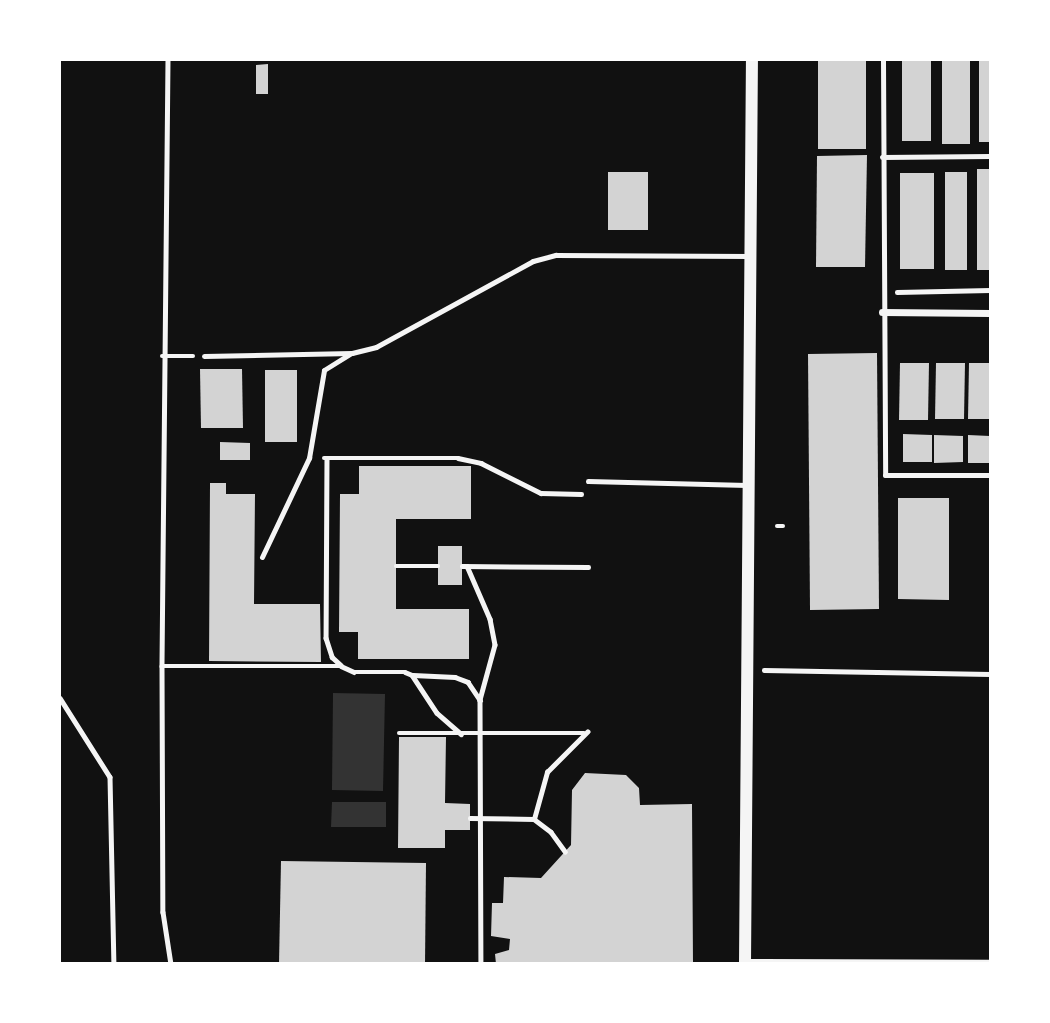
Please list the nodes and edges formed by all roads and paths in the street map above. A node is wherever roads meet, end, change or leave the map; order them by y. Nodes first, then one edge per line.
1 (168, 60) edge
2 (752, 60) edge
3 (883, 60) edge
4 (882, 156) junction
5 (990, 156) edge
6 (749, 256) junction
7 (990, 290) edge
8 (882, 292) junction
9 (882, 312) junction
10 (990, 313) edge
11 (352, 353) junction
12 (162, 356) junction
13 (204, 356) joint
14 (309, 457) junction
15 (327, 457) junction
16 (990, 475) edge
17 (588, 481) dead end
18 (747, 485) junction
19 (588, 494) dead end
20 (262, 557) dead end
21 (396, 566) dead end
22 (438, 566) dead end
23 (588, 567) dead end
24 (162, 666) junction
25 (341, 666) junction
26 (745, 670) junction
27 (412, 674) junction
28 (990, 674) edge
29 (60, 698) edge
30 (481, 700) junction
31 (399, 733) dead end
32 (461, 734) junction
33 (480, 734) junction
34 (470, 818) dead end
35 (481, 818) junction
36 (534, 819) junction
37 (565, 852) dead end
38 (745, 963) edge
39 (990, 963) edge
40 (114, 964) edge
41 (171, 964) edge
42 (481, 964) edge

1 - 12 path
2 - 6 street
3 - 4 lane
4 - 5 lane
4 - 8 lane
6 - 11 lane
6 - 18 street
7 - 8 path
8 - 9 lane
9 - 10 street
9 - 16 lane
11 - 13 lane
11 - 14 lane
12 - 13 path
12 - 24 path
14 - 15 path
14 - 20 lane
15 - 19 path
15 - 25 path
17 - 18 lane
18 - 26 street
21 - 22 path
23 - 30 path
24 - 25 path
24 - 41 path
25 - 27 path
26 - 28 path
26 - 38 street
27 - 30 path
27 - 32 path
29 - 40 path
30 - 33 path
31 - 32 path
32 - 33 path
33 - 35 path
33 - 36 path
34 - 35 path
35 - 36 path
35 - 42 path
36 - 37 path
38 - 39 street

